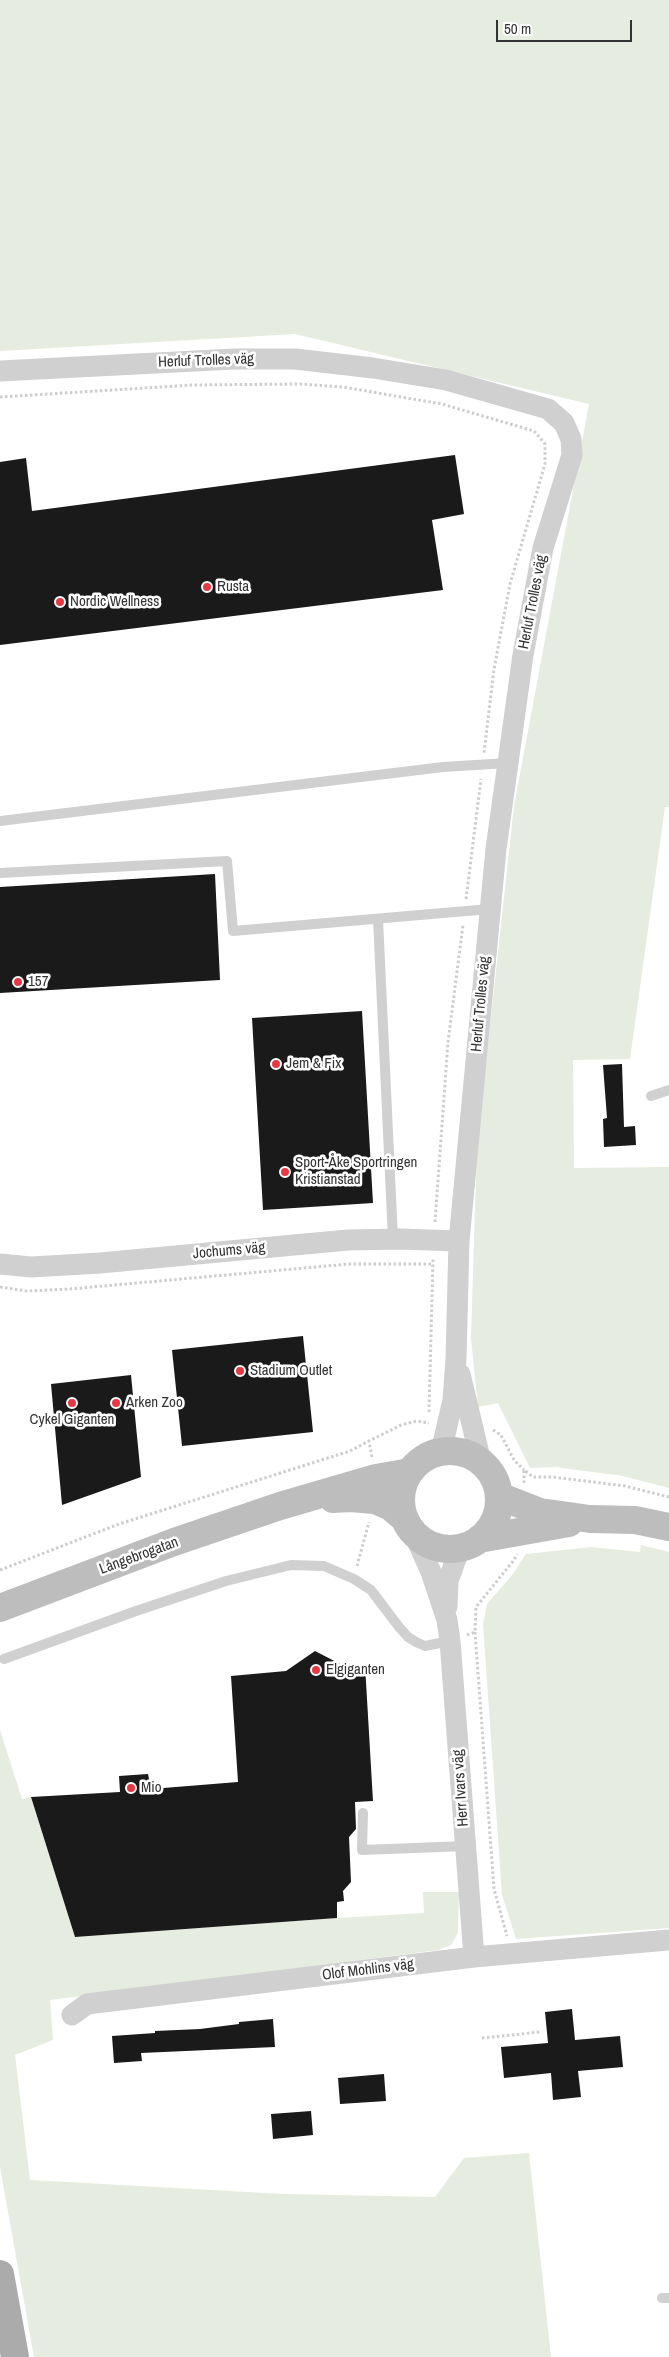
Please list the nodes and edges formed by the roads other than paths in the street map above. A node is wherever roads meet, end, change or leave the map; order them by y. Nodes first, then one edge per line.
1 (0, 371) edge
2 (508, 764) junction
3 (0, 821) edge
4 (0, 873) edge
5 (490, 909) junction
6 (378, 919) junction
7 (669, 1090) edge
8 (651, 1096) dead end
9 (393, 1239) junction
10 (459, 1241) junction
11 (0, 1264) edge
12 (456, 1359) junction
13 (441, 1452) junction
14 (481, 1462) junction
15 (410, 1472) junction
16 (499, 1496) junction
17 (280, 1506) junction
18 (590, 1519) junction
19 (409, 1526) junction
20 (669, 1527) edge
21 (470, 1543) junction
22 (0, 1608) edge
23 (447, 1620) junction
24 (450, 1642) junction
25 (4, 1659) dead end
26 (362, 1813) dead end
27 (466, 1846) junction
28 (669, 1940) edge
29 (474, 1957) junction
30 (72, 2015) dead end
31 (0, 2274) edge
32 (0, 2334) edge
33 (8, 2357) edge
34 (15, 2357) edge

1 - 2 street, Herluf Trolles väg
2 - 3 lane
2 - 5 street, Herluf Trolles väg
4 - 6 lane
5 - 6 lane
5 - 10 street, Herluf Trolles väg
6 - 9 lane
7 - 8 lane
9 - 10 street, Jochums väg
9 - 11 street, Jochums väg
10 - 12 street, Herluf Trolles väg
12 - 13 street, Herluf Trolles väg
12 - 14 street, Herluf Trolles väg
13 - 14 main road
13 - 15 main road
14 - 16 main road
15 - 17 main road, Långebrogatan
15 - 19 main road
16 - 18 main road
16 - 21 main road
17 - 19 main road, Långebrogatan
17 - 22 main road, Långebrogatan
18 - 20 main road
18 - 21 main road
19 - 21 main road
19 - 23 street, Herr Ivars väg
21 - 23 street, Herr Ivars väg
23 - 24 street, Herr Ivars väg
24 - 25 lane
24 - 27 street, Herr Ivars väg
26 - 27 lane
27 - 29 street, Herr Ivars väg
28 - 29 street, Olof Mohlins väg
29 - 30 street, Olof Mohlins väg
31 - 34 main road
32 - 33 main road

